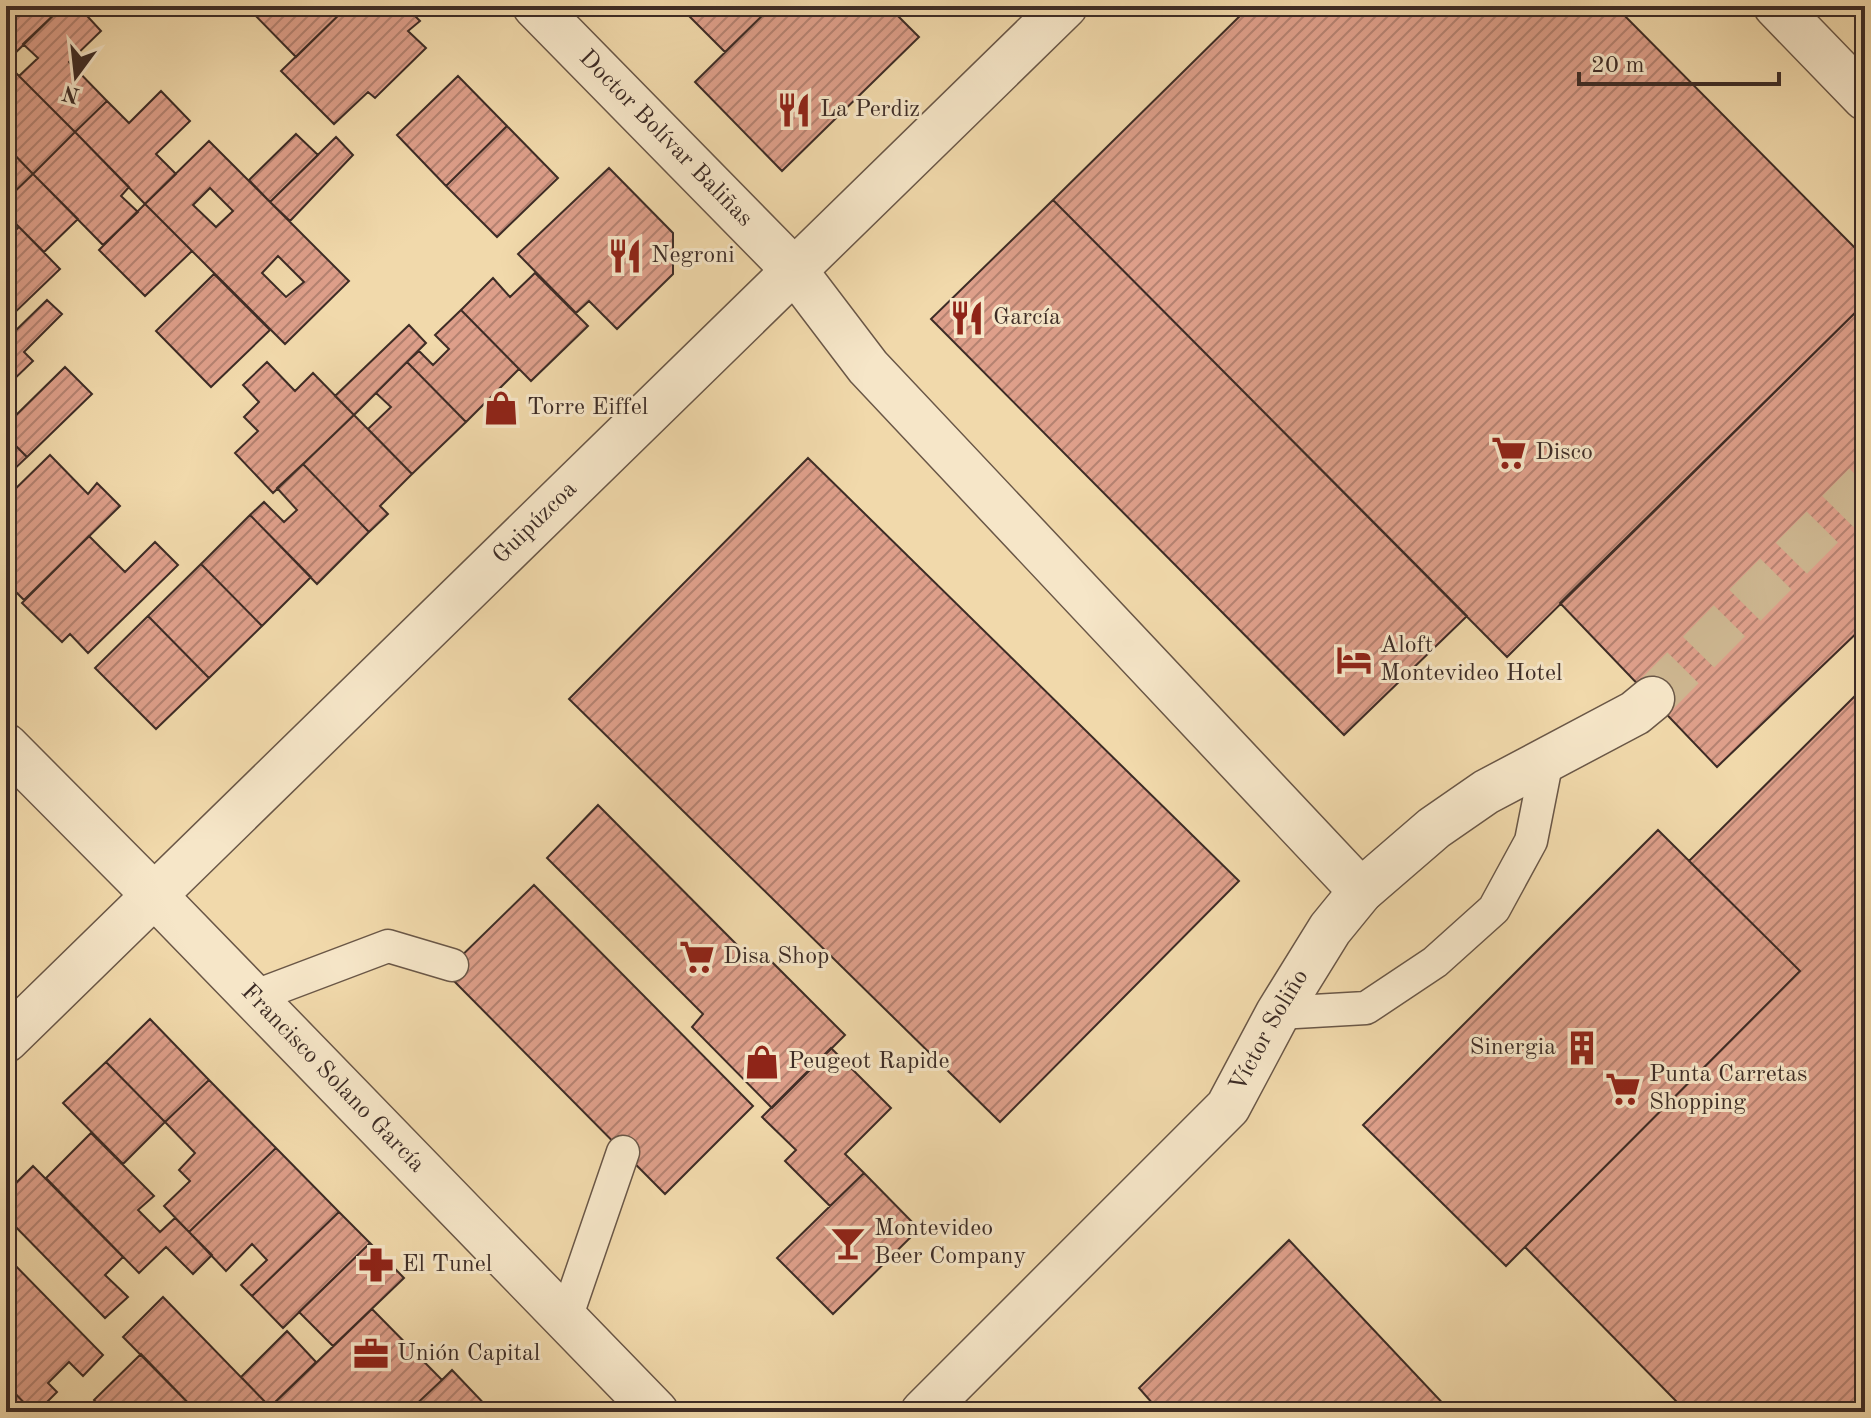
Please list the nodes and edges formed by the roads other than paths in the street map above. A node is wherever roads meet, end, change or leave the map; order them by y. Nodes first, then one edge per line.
1 (535, 6) edge
2 (1065, 6) edge
3 (1776, 6) edge
4 (1865, 98) edge
5 (795, 271) junction
6 (1652, 699) tunnel mouth
7 (6, 746) edge
8 (1547, 760) junction
9 (1361, 891) junction
10 (154, 895) junction
11 (452, 965) dead end
12 (253, 997) junction
13 (1278, 1013) junction
14 (6, 1040) edge
15 (623, 1152) dead end
16 (566, 1318) junction
17 (656, 1412) edge
18 (923, 1412) edge

1 - 5 street, Doctor Bolívar Baliñas
2 - 5 street, Guipúzcoa
3 - 4 street
5 - 9 street, Doctor Bolívar Baliñas
5 - 10 street, Guipúzcoa
6 - 8 street, Víctor Soliño
7 - 10 street, Francisco Solano García
8 - 9 street, Víctor Soliño
8 - 13 lane
9 - 13 street, Víctor Soliño
10 - 12 street, Francisco Solano García
10 - 14 street, Guipúzcoa
11 - 12 lane
12 - 16 street, Francisco Solano García
13 - 18 street, Víctor Soliño
15 - 16 lane
16 - 17 street, Francisco Solano García

